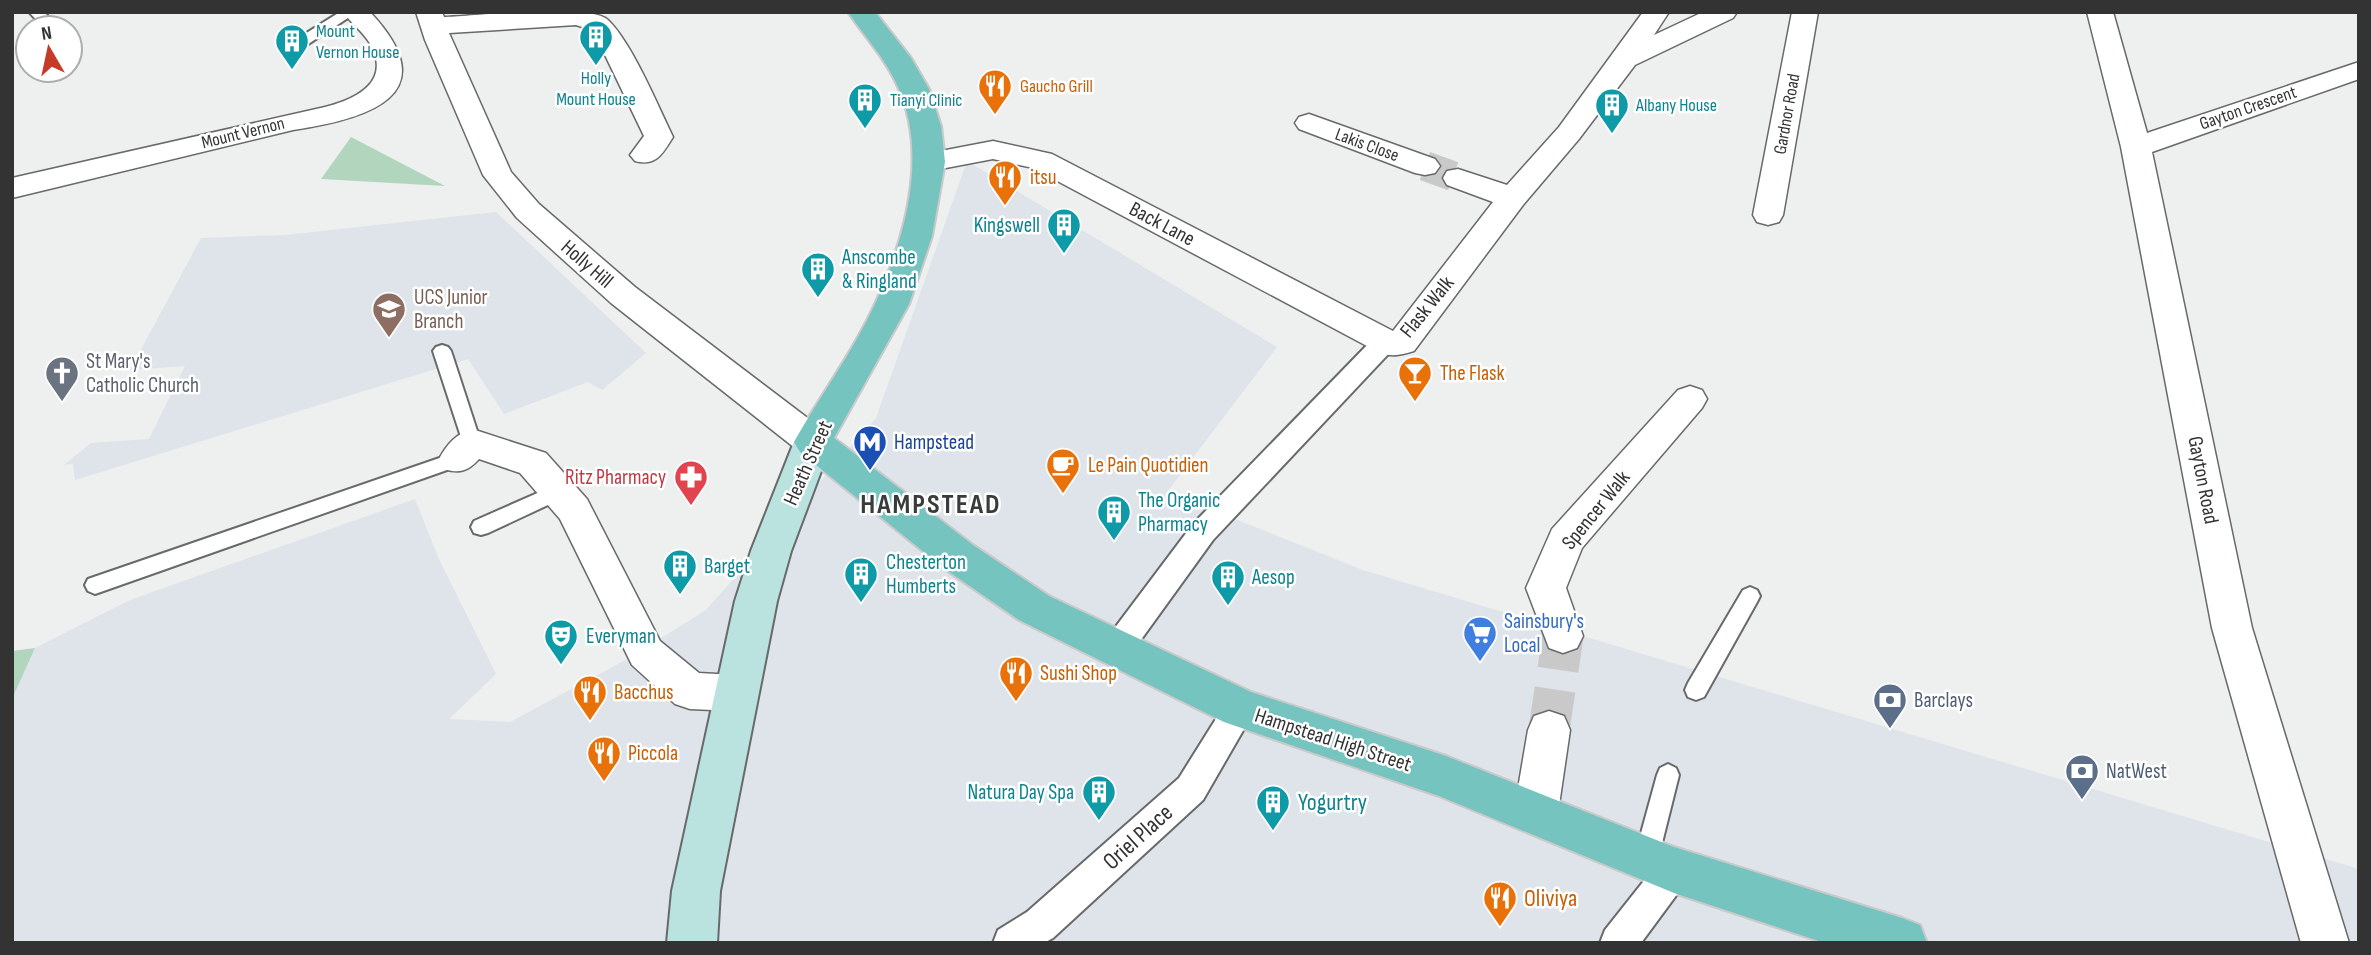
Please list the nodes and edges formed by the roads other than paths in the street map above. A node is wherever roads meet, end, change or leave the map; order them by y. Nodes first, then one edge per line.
1 (350, 12) edge
2 (356, 12) edge
3 (861, 12) edge
4 (1656, 12) edge
5 (1724, 12) edge
6 (1805, 12) edge
7 (2100, 12) edge
8 (431, 19) edge
9 (294, 47) dead end
10 (1625, 59) junction
11 (2359, 70) edge
12 (1309, 123) dead end
13 (2136, 147) junction
14 (645, 155) dead end
15 (930, 162) junction
16 (1425, 166) tunnel mouth
17 (1458, 178) tunnel mouth
18 (12, 188) edge
19 (1512, 198) junction
20 (1768, 215) dead end
21 (1384, 343) junction
22 (442, 351) dead end
23 (1690, 399) dead end
24 (813, 442) junction
25 (464, 451) junction
26 (558, 492) junction
27 (481, 527) dead end
28 (95, 585) dead end
29 (1750, 596) dead end
30 (1563, 636) tunnel mouth
31 (1116, 650) junction
32 (1696, 690) dead end
33 (735, 693) junction
34 (1240, 708) junction
35 (1549, 730) tunnel mouth
36 (1668, 775) dead end
37 (1536, 812) junction
38 (1660, 865) junction
39 (1879, 939) edge
40 (692, 943) edge
41 (1011, 943) edge
42 (1618, 943) edge
43 (2325, 943) edge

1 - 9 lane
2 - 18 street, Mount Vernon
3 - 15 main road, Heath Street
4 - 10 street
5 - 10 street, Flask Walk
6 - 20 street, Gardnor Road
7 - 13 street, Gayton Road
8 - 14 street
8 - 24 street, Holly Hill
10 - 19 street, Flask Walk
11 - 13 street, Gayton Crescent
12 - 16 street, Lakis Close
13 - 43 street, Gayton Road
15 - 21 street, Back Lane
15 - 24 main road, Heath Street
17 - 19 street
19 - 21 street, Flask Walk
21 - 31 street, Flask Walk
22 - 25 lane
23 - 30 street, Spencer Walk
24 - 31 main road, Hampstead High Street
24 - 33 main road, Heath Street
25 - 26 street
25 - 28 lane
26 - 27 lane
26 - 33 street
29 - 32 lane
31 - 34 main road, Hampstead High Street
33 - 40 main road, Heath Street
34 - 37 main road, Hampstead High Street
34 - 41 street, Oriel Place
35 - 37 street
36 - 38 lane
37 - 38 main road, Hampstead High Street
38 - 39 main road, Hampstead High Street
38 - 42 street

